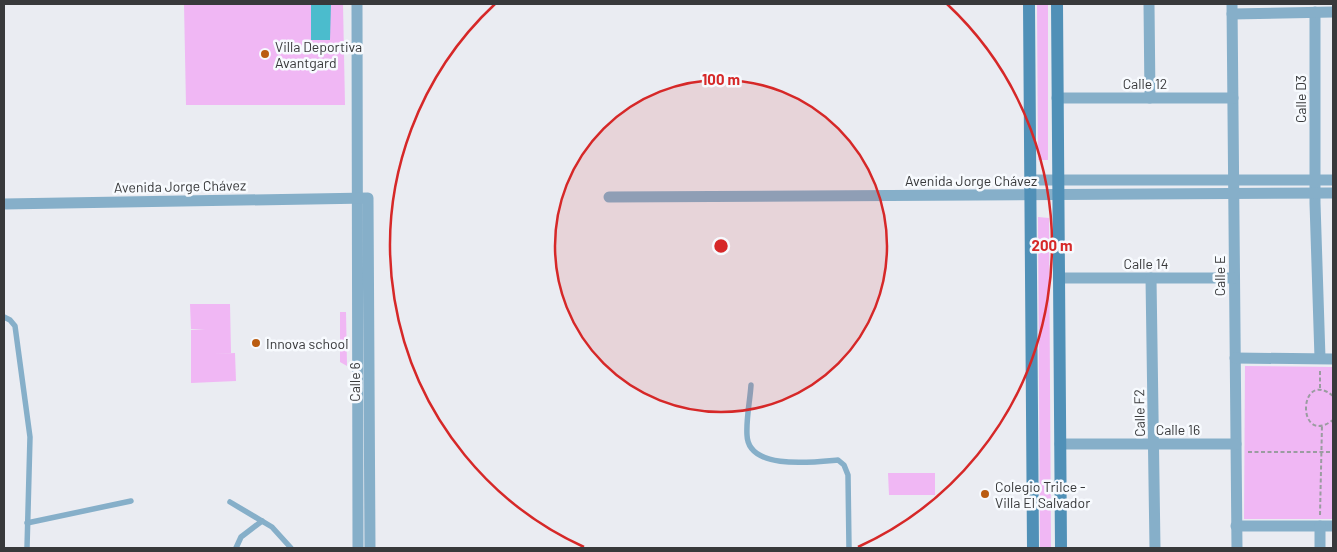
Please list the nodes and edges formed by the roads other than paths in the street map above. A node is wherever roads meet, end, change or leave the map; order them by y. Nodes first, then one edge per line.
1 (357, 4) edge
2 (1029, 4) edge
3 (1057, 4) edge
4 (1149, 4) edge
5 (1232, 9) edge
6 (1316, 12) junction
7 (1333, 12) edge
8 (1057, 98) junction
9 (1150, 98) junction
10 (1233, 98) junction
11 (1030, 180) junction
12 (1058, 180) junction
13 (1233, 180) junction
14 (1333, 180) edge
15 (1315, 186) junction
16 (1333, 193) edge
17 (1234, 194) junction
18 (1031, 195) junction
19 (1058, 195) junction
20 (609, 197) dead end
21 (356, 198) junction
22 (4, 204) edge
23 (1060, 278) junction
24 (1150, 278) junction
25 (1234, 278) junction
26 (4, 317) edge
27 (1235, 358) junction
28 (1320, 358) junction
29 (1333, 359) edge
30 (751, 385) dead end
31 (364, 443) junction
32 (1060, 444) junction
33 (1155, 444) junction
34 (1236, 448) junction
35 (130, 501) dead end
36 (230, 502) dead end
37 (262, 521) junction
38 (27, 523) junction
39 (1327, 523) edge
40 (1236, 526) junction
41 (27, 548) edge
42 (236, 548) edge
43 (291, 548) edge
44 (358, 548) edge
45 (370, 548) edge
46 (850, 548) edge
47 (1033, 548) edge
48 (1061, 548) edge
49 (1155, 548) edge
50 (1236, 548) edge
51 (1320, 548) edge

1 - 21 street, Calle 6
2 - 11 street
3 - 8 street
4 - 9 street
5 - 6 street
5 - 10 street, Calle E
6 - 7 street
6 - 15 street, Calle D3
8 - 9 street, Calle 12
8 - 12 street
9 - 10 street, Calle 12
10 - 13 street, Calle E
11 - 12 street, Avenida Jorge Chávez
11 - 18 street
12 - 13 street, Avenida Jorge Chávez
12 - 19 street
13 - 15 street, Avenida Jorge Chávez
13 - 17 street, Calle E
14 - 15 street, Avenida Jorge Chávez
15 - 16 street, Avenida Jorge Chávez
15 - 17 street, Avenida Jorge Chávez
15 - 28 street, Calle D3
17 - 19 street, Avenida Jorge Chávez
17 - 25 street, Calle E
18 - 19 street, Avenida Jorge Chávez
18 - 20 street, Avenida Jorge Chávez
18 - 47 street
19 - 23 street
21 - 22 street, Avenida Jorge Chávez
21 - 31 street, Calle 6
23 - 24 street, Calle 14
23 - 32 street
24 - 25 street, Calle 14
24 - 33 street, Calle F2
25 - 27 street, Calle E
26 - 38 lane
27 - 28 street
27 - 34 street, Calle E
28 - 29 street
30 - 46 lane
31 - 44 street, Calle 6
31 - 45 street, Calle 6
32 - 33 street, Calle 16
32 - 48 street
33 - 34 street, Calle 16
33 - 49 street, Calle F2
34 - 40 street, Calle E
35 - 38 lane
36 - 37 lane
37 - 42 lane
37 - 43 lane
38 - 41 lane
39 - 40 street
39 - 51 street
40 - 50 street, Calle E
44 - 45 street

